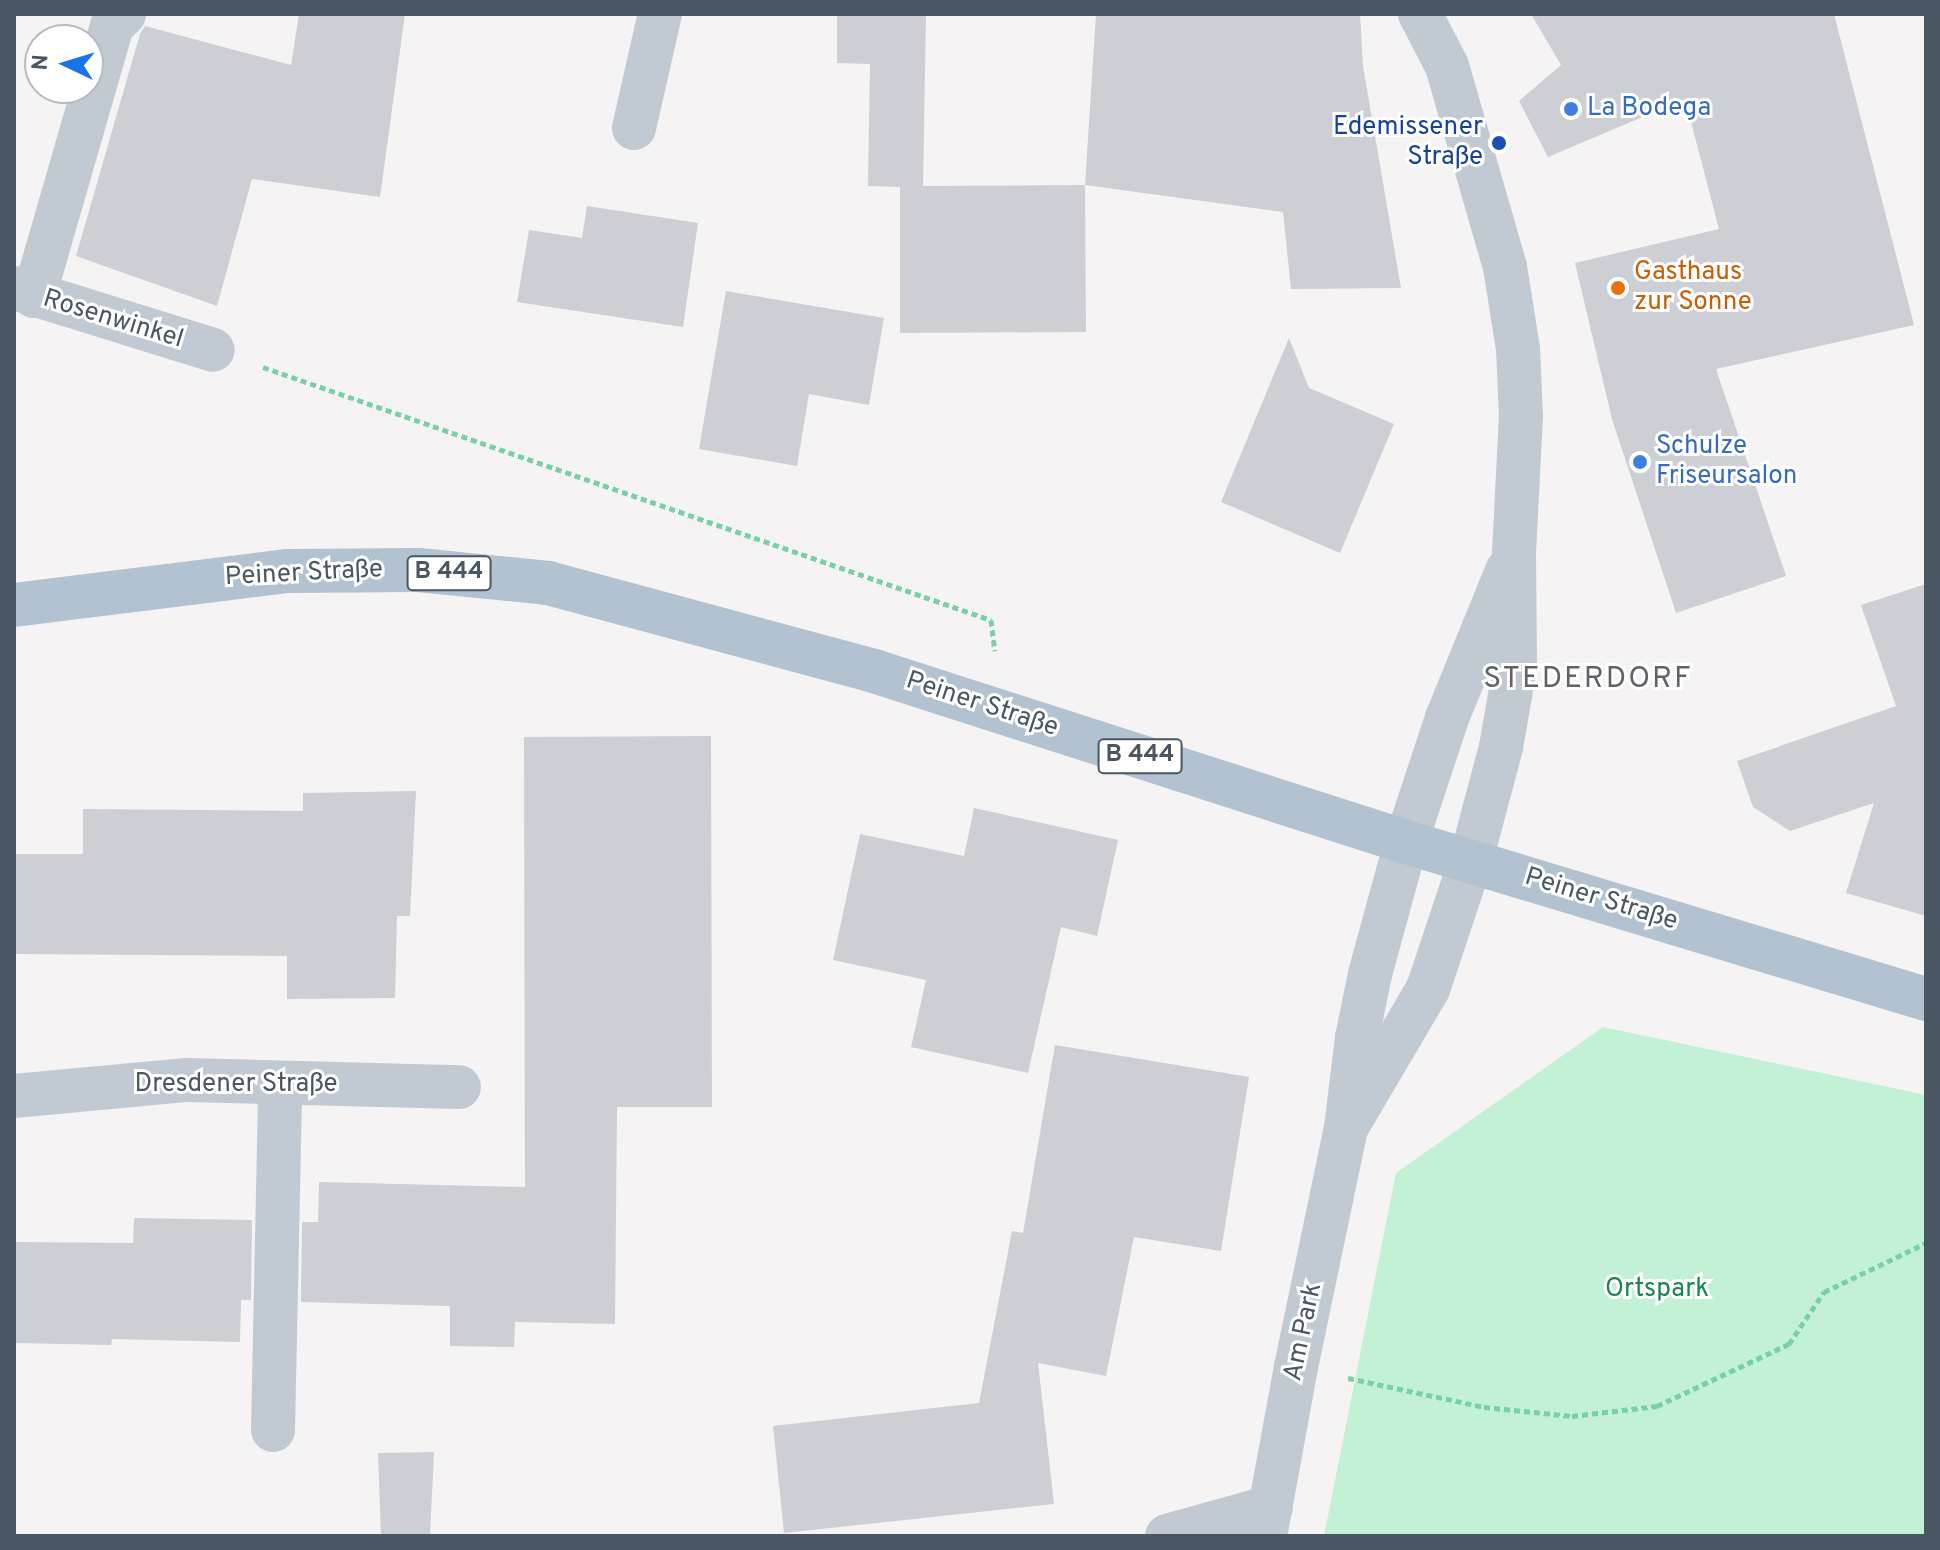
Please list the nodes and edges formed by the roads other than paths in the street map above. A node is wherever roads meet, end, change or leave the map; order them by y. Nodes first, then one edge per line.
1 (124, 14) edge
2 (660, 14) edge
3 (1420, 14) edge
4 (634, 128) dead end
5 (24, 292) edge
6 (213, 350) road end
7 (1514, 553) junction
8 (14, 605) edge
9 (1406, 842) junction
10 (1471, 860) junction
11 (1926, 999) edge
12 (280, 1084) junction
13 (459, 1087) dead end
14 (14, 1096) edge
15 (1346, 1128) junction
16 (273, 1430) dead end
17 (1268, 1522) edge
18 (1167, 1536) edge

1 - 5 street
2 - 4 street
3 - 7 street
5 - 6 street, Rosenwinkel
7 - 9 street
7 - 10 street
8 - 9 main road, Peiner Straße / B 444
9 - 10 main road, Peiner Straße / B 444
9 - 15 street, Am Park
10 - 11 main road, Peiner Straße / B 444
10 - 15 street, Am Park
12 - 13 street, Dresdener Straße
12 - 14 street, Dresdener Straße
12 - 16 street
15 - 17 street, Am Park
17 - 18 street

